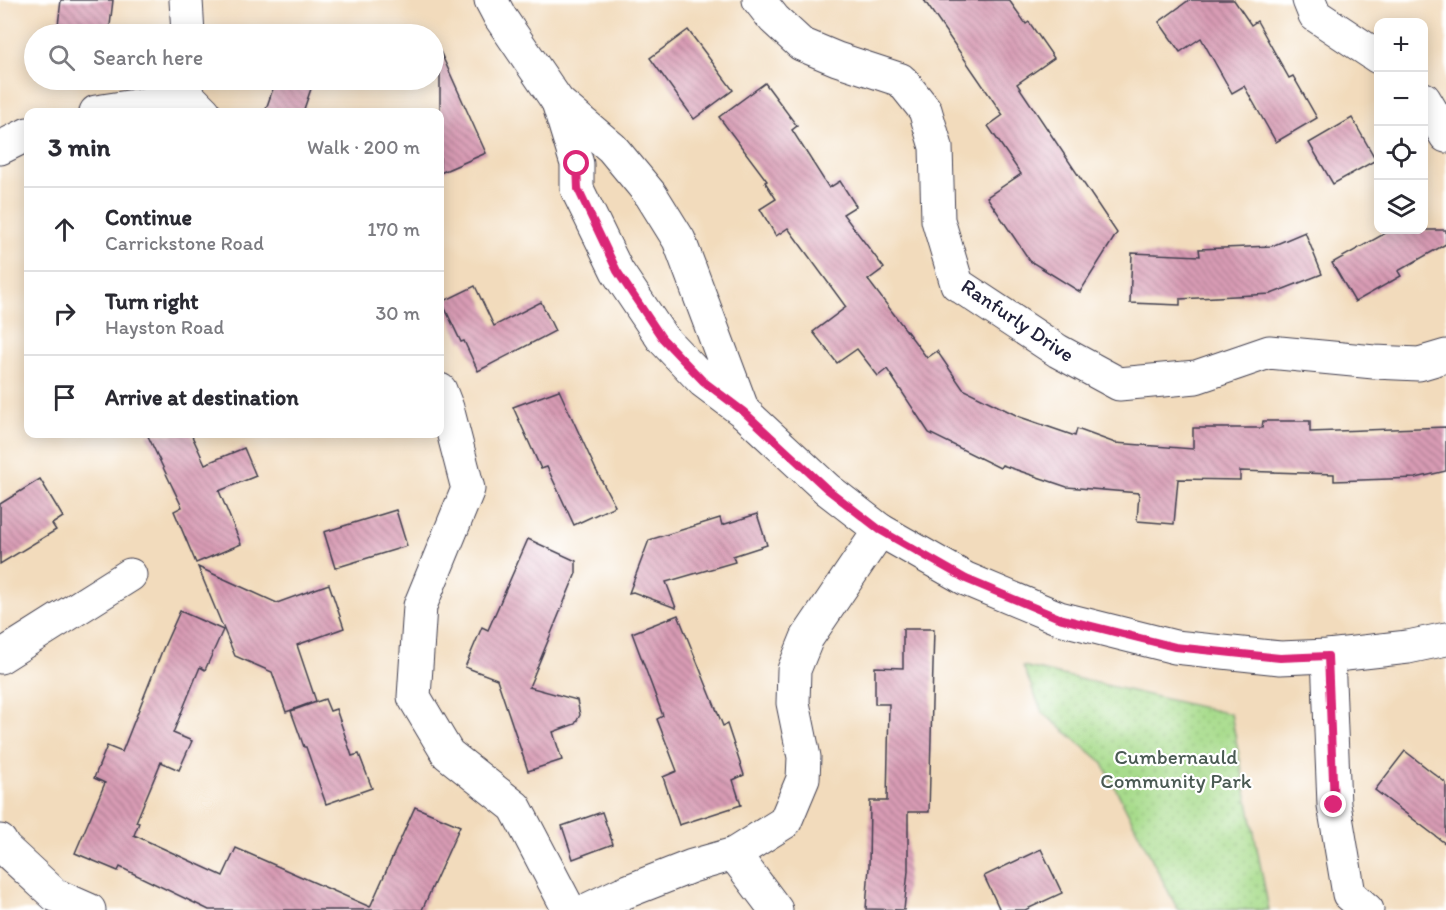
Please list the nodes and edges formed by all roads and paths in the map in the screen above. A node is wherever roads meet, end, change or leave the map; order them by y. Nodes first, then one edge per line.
1 (186, 0) edge
2 (491, 0) edge
3 (759, 0) edge
4 (1309, 0) edge
5 (187, 24) edge
6 (1374, 54) edge
7 (196, 97) edge
8 (558, 102) junction
9 (1428, 106) edge
10 (122, 108) edge
11 (24, 136) edge
12 (1446, 136) edge
13 (0, 148) edge
14 (1446, 356) edge
15 (444, 400) edge
16 (744, 412) junction
17 (880, 530) junction
18 (130, 575) dead end
19 (1446, 639) edge
20 (1328, 656) junction
21 (0, 657) edge
22 (0, 842) edge
23 (734, 854) junction
24 (89, 910) edge
25 (569, 910) edge
26 (587, 910) edge
27 (776, 910) edge
28 (1367, 910) edge

1 - 5 street
2 - 8 street
3 - 14 street, Ranfurly Drive
4 - 6 street
7 - 10 street
8 - 16 street
8 - 16 street
9 - 12 street
11 - 13 street
15 - 25 street
16 - 17 street
17 - 20 street
17 - 23 street
18 - 21 street
19 - 20 street
20 - 28 street
22 - 24 street
23 - 26 street
23 - 27 street

